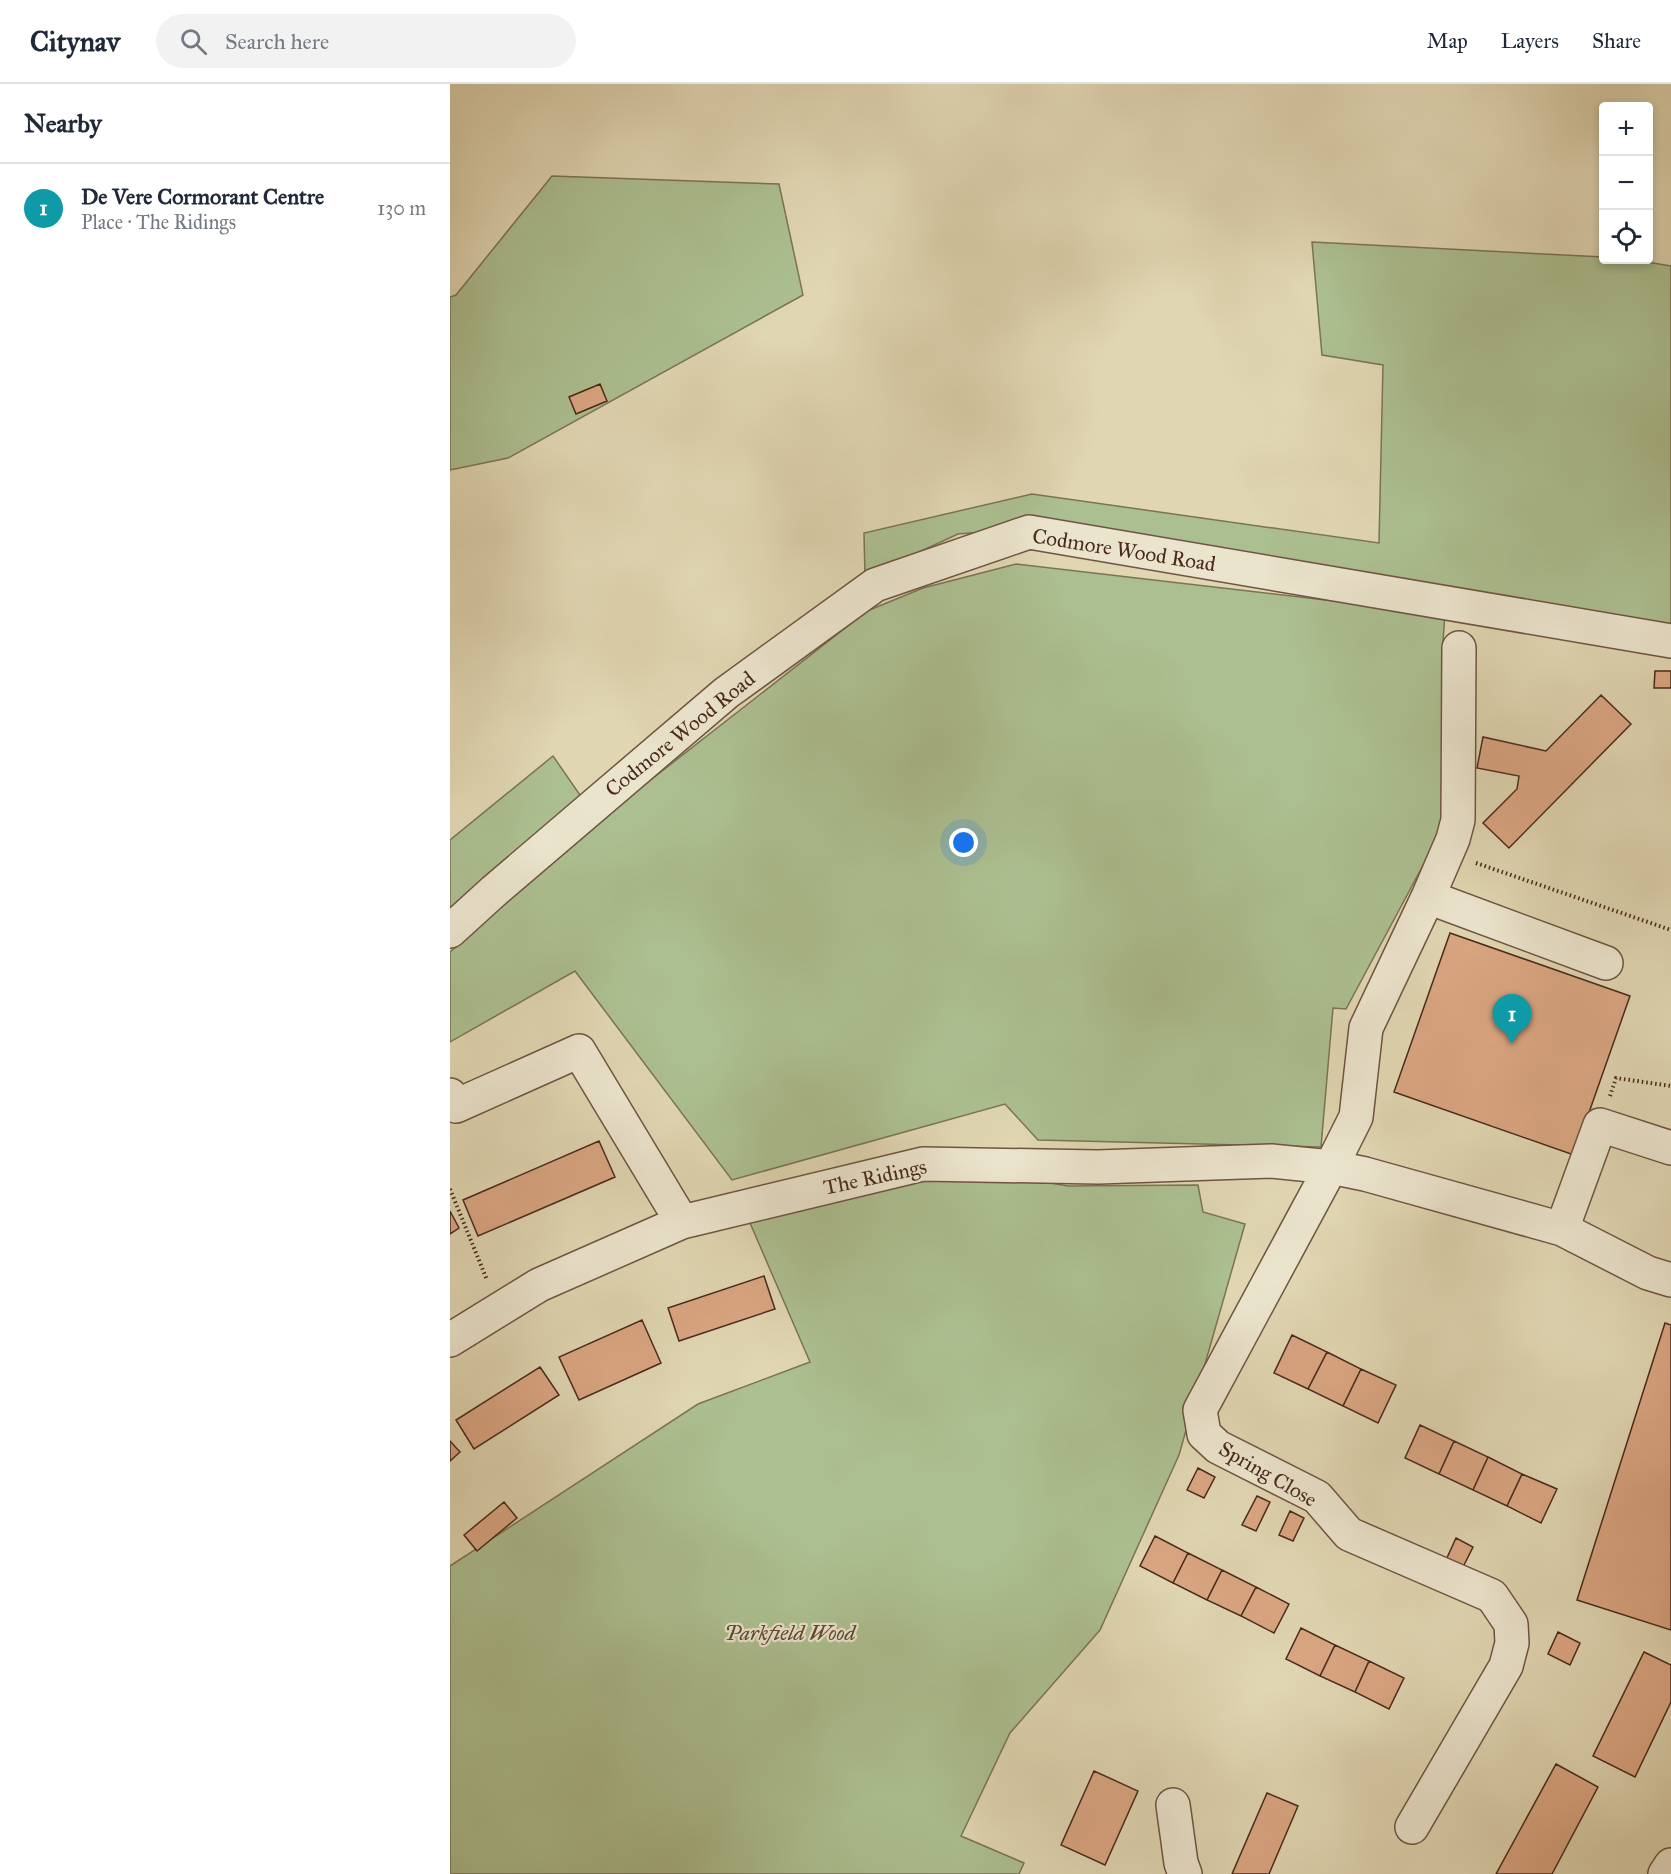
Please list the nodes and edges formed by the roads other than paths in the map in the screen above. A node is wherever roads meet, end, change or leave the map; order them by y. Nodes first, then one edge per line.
1 (1671, 641) edge
2 (1459, 648) dead end
3 (1428, 897) junction
4 (450, 931) edge
5 (1606, 963) dead end
6 (450, 1095) edge
7 (1671, 1148) edge
8 (1331, 1167) junction
9 (682, 1222) junction
10 (1562, 1229) junction
11 (1671, 1280) edge
12 (450, 1340) edge
13 (1173, 1805) dead end
14 (1412, 1827) dead end
15 (1671, 1865) edge
16 (1185, 1874) edge
17 (1665, 1874) edge

1 - 4 street, Codmore Wood Road
2 - 3 street, Spring Close
3 - 5 street
3 - 8 street, Spring Close
6 - 9 street
7 - 10 street
8 - 9 street, The Ridings
8 - 10 street, The Ridings
8 - 14 street, Spring Close
9 - 12 street, The Ridings
10 - 11 street, The Ridings
13 - 16 street
15 - 17 street

